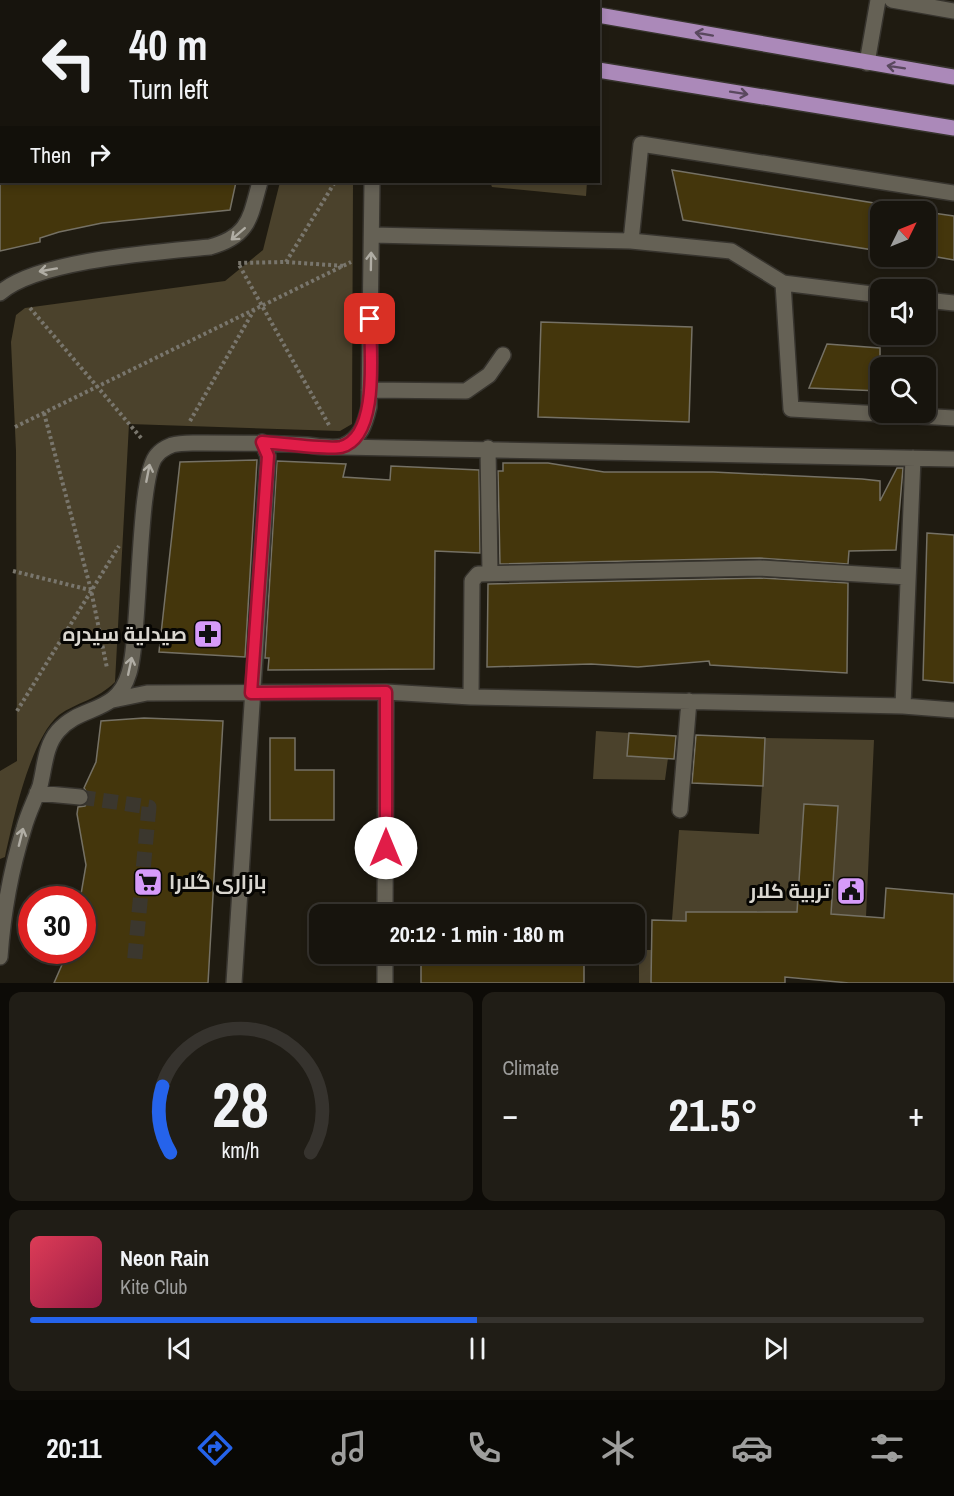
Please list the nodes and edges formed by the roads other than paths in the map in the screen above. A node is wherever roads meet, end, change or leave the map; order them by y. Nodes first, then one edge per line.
1 (878, 0) edge
2 (892, 0) edge
3 (954, 11) edge
4 (600, 15) edge
5 (867, 63) junction
6 (600, 70) edge
7 (954, 77) edge
8 (954, 128) edge
9 (260, 183) edge
10 (372, 183) edge
11 (954, 193) edge
12 (632, 241) junction
13 (372, 242) junction
14 (783, 283) junction
15 (0, 293) edge
16 (870, 294) edge
17 (936, 301) edge
18 (954, 303) edge
19 (503, 355) dead end
20 (369, 390) junction
21 (954, 418) edge
22 (262, 442) junction
23 (341, 447) junction
24 (488, 448) junction
25 (913, 458) junction
26 (954, 459) edge
27 (490, 573) junction
28 (908, 577) junction
29 (386, 692) junction
30 (251, 693) junction
31 (471, 697) junction
32 (113, 700) junction
33 (689, 701) junction
34 (903, 706) junction
35 (954, 710) edge
36 (37, 793) junction
37 (80, 797) tunnel mouth
38 (680, 810) dead end
39 (6, 875) edge
40 (385, 904) edge
41 (0, 957) edge
42 (385, 964) edge
43 (234, 983) edge
44 (385, 983) edge

1 - 5 street
2 - 3 street
5 -> 4 main road
7 -> 5 main road
6 -> 8 main road
9 -> 15 street
10 - 13 street
11 - 12 street
12 - 13 street
12 - 14 street
20 -> 13 street
14 - 16 street
14 - 21 street
17 - 18 street
19 - 20 street
20 - 23 street
22 - 23 street
22 - 30 street
32 -> 22 street
23 - 24 street
24 - 25 street
24 - 27 street
25 - 26 street
25 - 28 street
27 - 28 street
27 - 31 street
28 - 34 street
29 - 30 street
29 - 31 street
29 - 40 street
30 - 32 street
30 - 43 street
31 - 33 street
32 - 36 street
33 - 34 street
33 - 38 street
34 - 35 street
36 - 37 street
39 -> 36 street
39 - 41 street
42 - 44 street

